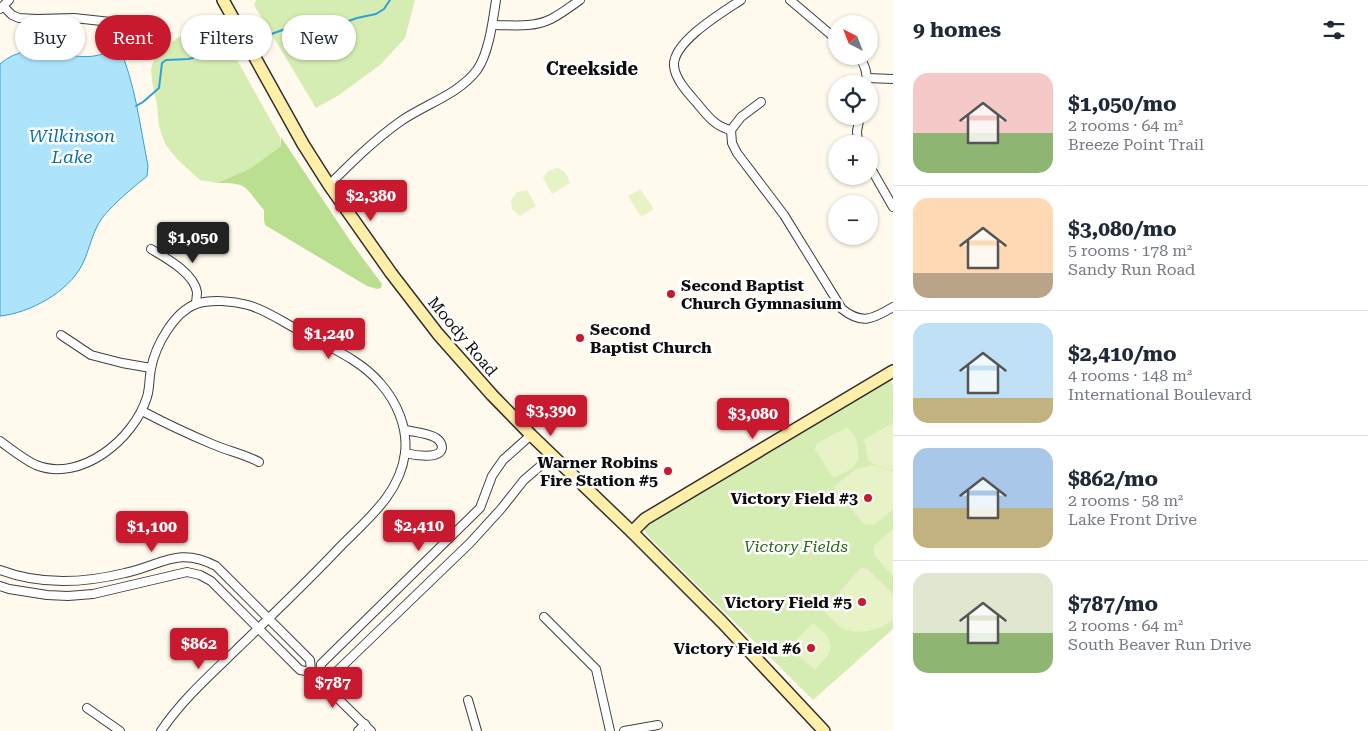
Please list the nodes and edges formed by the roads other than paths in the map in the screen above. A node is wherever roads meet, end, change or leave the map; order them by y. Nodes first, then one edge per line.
1 (9, 0) edge
2 (223, 0) edge
3 (496, 0) edge
4 (580, 0) edge
5 (741, 0) edge
6 (790, 0) edge
7 (1, 7) edge
8 (95, 20) edge
9 (493, 25) junction
10 (828, 32) edge
11 (893, 79) edge
12 (878, 80) edge
13 (761, 102) dead end
14 (731, 130) junction
15 (878, 181) edge
16 (329, 185) junction
17 (893, 207) edge
18 (151, 249) dead end
19 (196, 304) junction
20 (893, 307) edge
21 (61, 335) dead end
22 (151, 368) junction
23 (893, 371) edge
24 (142, 411) junction
25 (405, 430) junction
26 (531, 435) junction
27 (0, 441) edge
28 (405, 454) junction
29 (552, 456) junction
30 (259, 462) dead end
31 (632, 532) junction
32 (0, 570) edge
33 (54, 581) junction
34 (0, 586) edge
35 (54, 595) junction
36 (544, 617) dead end
37 (268, 619) junction
38 (259, 628) junction
39 (316, 674) junction
40 (468, 700) dead end
41 (87, 708) dead end
42 (365, 724) junction
43 (658, 725) dead end
44 (120, 731) edge
45 (161, 731) edge
46 (358, 731) edge
47 (371, 731) edge
48 (477, 731) edge
49 (610, 731) edge
50 (624, 731) edge
51 (824, 731) edge

1 - 7 street
2 - 16 main road, Moody Road
3 - 9 street
4 - 9 street
5 - 14 street
6 - 10 street
7 - 8 street
9 - 16 street
11 - 12 street
13 - 14 street
14 - 20 street
15 - 17 street
16 - 26 main road, Moody Road
18 - 19 street
19 - 22 street
19 - 25 street
21 - 22 street
22 - 24 street
23 - 31 main road
24 - 27 street
24 - 30 street
25 - 28 street
25 - 28 street
26 - 29 main road, Moody Road
26 - 39 street
28 - 37 street
29 - 31 main road, Moody Road
29 - 39 street
31 - 51 main road, Moody Road
32 - 33 street
33 - 35 street
33 - 37 street
34 - 35 street
35 - 38 street
36 - 49 street
37 - 38 street
37 - 39 street
38 - 39 street
38 - 45 street
39 - 42 street
40 - 48 street
41 - 44 street
42 - 46 street
42 - 47 street
43 - 50 street

